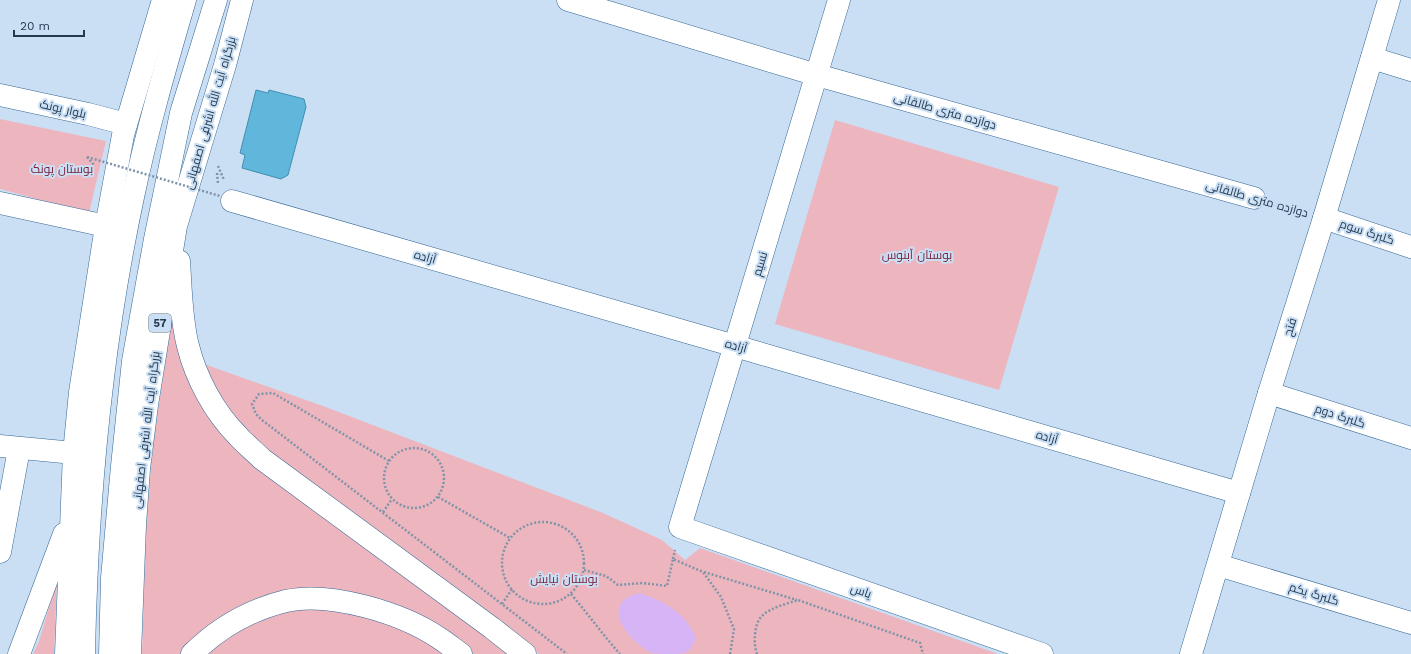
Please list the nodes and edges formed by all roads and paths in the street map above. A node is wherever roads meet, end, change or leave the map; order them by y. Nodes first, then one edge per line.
1 (163, 0) edge
2 (185, 0) edge
3 (216, 0) edge
4 (242, 0) edge
5 (568, 0) edge
6 (839, 0) edge
7 (1389, 0) edge
8 (1372, 58) junction
9 (1411, 70) edge
10 (817, 75) junction
11 (0, 95) edge
12 (126, 124) junction
13 (87, 157) dead end
14 (216, 162) dead end
15 (1254, 198) joint
16 (226, 199) junction
17 (0, 203) edge
18 (1324, 218) junction
19 (106, 226) junction
20 (176, 226) junction
21 (1411, 247) edge
22 (735, 346) junction
23 (1269, 393) junction
24 (1411, 438) edge
25 (9, 448) edge
26 (74, 453) junction
27 (389, 461) junction
28 (1239, 493) junction
29 (438, 497) junction
30 (392, 499) junction
31 (383, 512) junction
32 (72, 514) junction
33 (680, 527) joint
34 (510, 538) junction
35 (0, 552) edge
36 (1218, 565) junction
37 (584, 570) junction
38 (703, 572) junction
39 (512, 589) junction
40 (571, 594) junction
41 (798, 600) junction
42 (502, 604) junction
43 (1411, 623) edge
44 (18, 654) edge
45 (66, 654) edge
46 (84, 654) edge
47 (110, 654) edge
48 (130, 654) edge
49 (192, 654) edge
50 (461, 654) edge
51 (526, 654) edge
52 (567, 654) edge
53 (620, 654) edge
54 (730, 654) edge
55 (757, 654) edge
56 (923, 654) edge
57 (1042, 654) edge
58 (1191, 654) edge

1 - 12 main road
2 - 46 main road
3 - 47 main road
4 - 20 main road, بزرگراه آیت الله اشرفی اصفهانی / 57
5 - 10 main road, دوازده متری طالقانی
6 - 10 main road, نسیم
7 - 8 main road, فتح
8 - 9 main road
8 - 18 main road, فتح
10 - 15 main road, دوازده متری طالقانی
10 - 22 main road, نسیم
11 - 12 main road, بلوار پونک
12 - 19 main road
13 - 16 path, bridge
14 - 16 path
15 - 18 path, دوازده متری طالقانی
16 - 22 main road, آزاده
17 - 19 main road
18 - 21 main road, گلبرگ سوم
18 - 23 main road, فتح
19 - 26 main road
20 - 48 main road, بزرگراه آیت الله اشرفی اصفهانی / 57
20 - 51 main road
22 - 28 main road, آزاده
22 - 33 main road, نسیم
23 - 24 main road, گلبرگ دوم
23 - 28 main road, فتح
25 - 26 main road
25 - 35 main road
26 - 32 main road
27 - 29 path
27 - 30 path
27 - 31 path
28 - 36 main road, فتح
29 - 30 path
29 - 34 path
30 - 31 path
31 - 42 path
32 - 44 main road
32 - 45 main road
33 - 57 main road, یاس
34 - 37 path
34 - 39 path
36 - 43 main road, گلبرگ یکم
36 - 58 main road, فتح
37 - 38 path
37 - 40 path
38 - 41 path
38 - 54 path
39 - 40 path
39 - 42 path
40 - 53 path
41 - 55 path
41 - 56 path
42 - 52 path
49 - 50 main road

